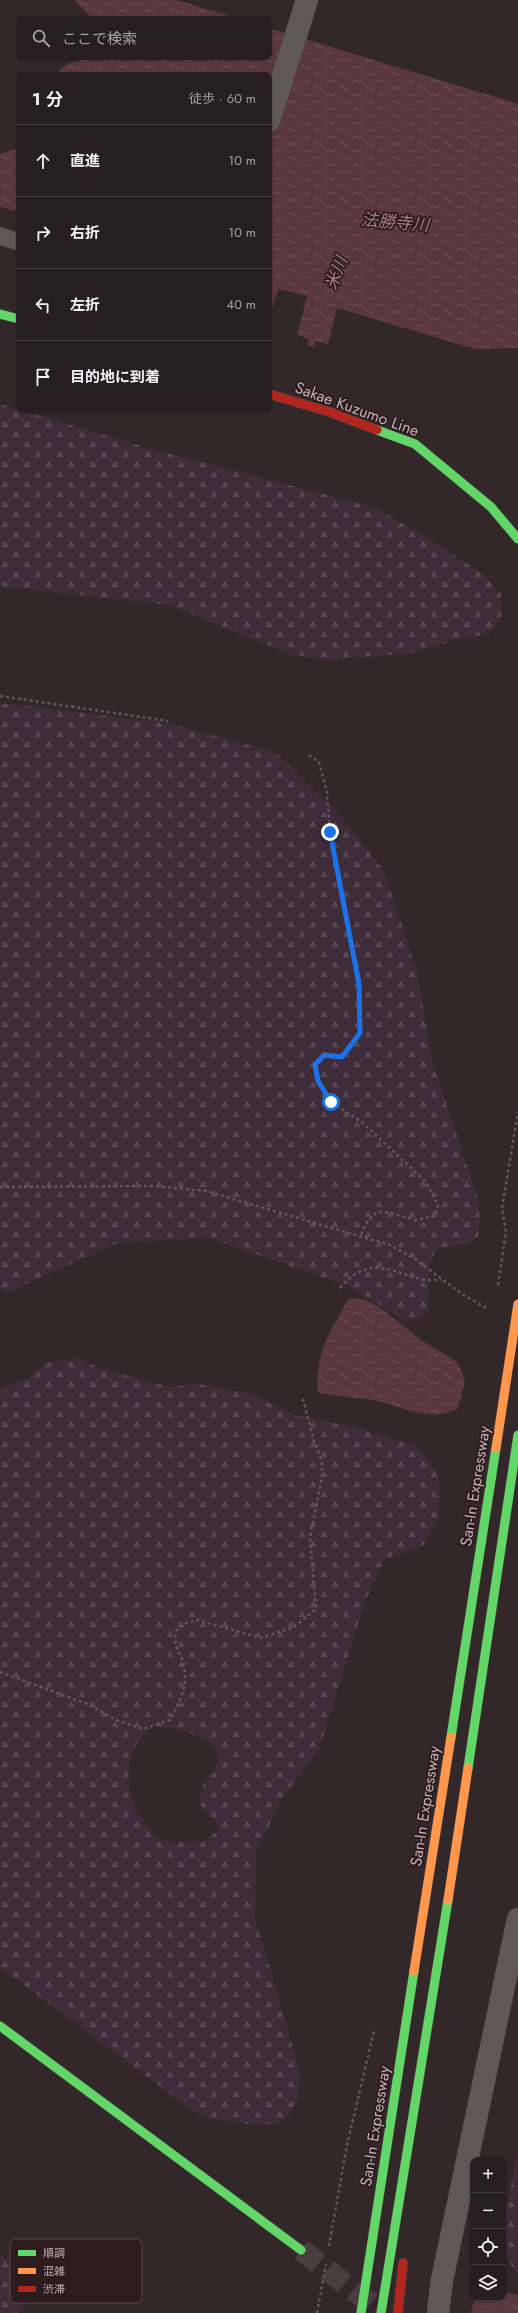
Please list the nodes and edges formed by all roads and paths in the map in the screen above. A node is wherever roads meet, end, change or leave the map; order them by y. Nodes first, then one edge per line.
1 (307, 0) edge
2 (272, 111) edge
3 (0, 236) edge
4 (16, 241) edge
5 (0, 314) edge
6 (16, 319) edge
7 (272, 395) edge
8 (518, 539) edge
9 (0, 696) edge
10 (168, 721) dead end
11 (309, 755) dead end
12 (0, 1187) edge
13 (360, 1237) junction
14 (442, 1279) junction
15 (340, 1288) dead end
16 (518, 1304) edge
17 (490, 1310) dead end
18 (304, 1399) dead end
19 (518, 1435) edge
20 (0, 1672) edge
21 (518, 1919) edge
22 (430, 2019) junction
23 (0, 2026) edge
24 (412, 2186) dead end
25 (301, 2250) tunnel mouth
26 (405, 2250) dead end
27 (361, 2313) edge
28 (381, 2313) edge
29 (398, 2313) edge
30 (438, 2313) edge

1 - 2 street
3 - 4 lane
5 - 6 main road
7 - 8 main road, Sakae Kuzumo Line
9 - 10 path
11 - 13 path
12 - 13 path
13 - 14 path
14 - 15 path
14 - 17 path
16 - 27 main road, San-In Expressway, bridge
18 - 20 path
19 - 22 main road
21 - 30 street
22 - 24 main road
22 - 28 main road
23 - 25 main road
26 - 29 main road

